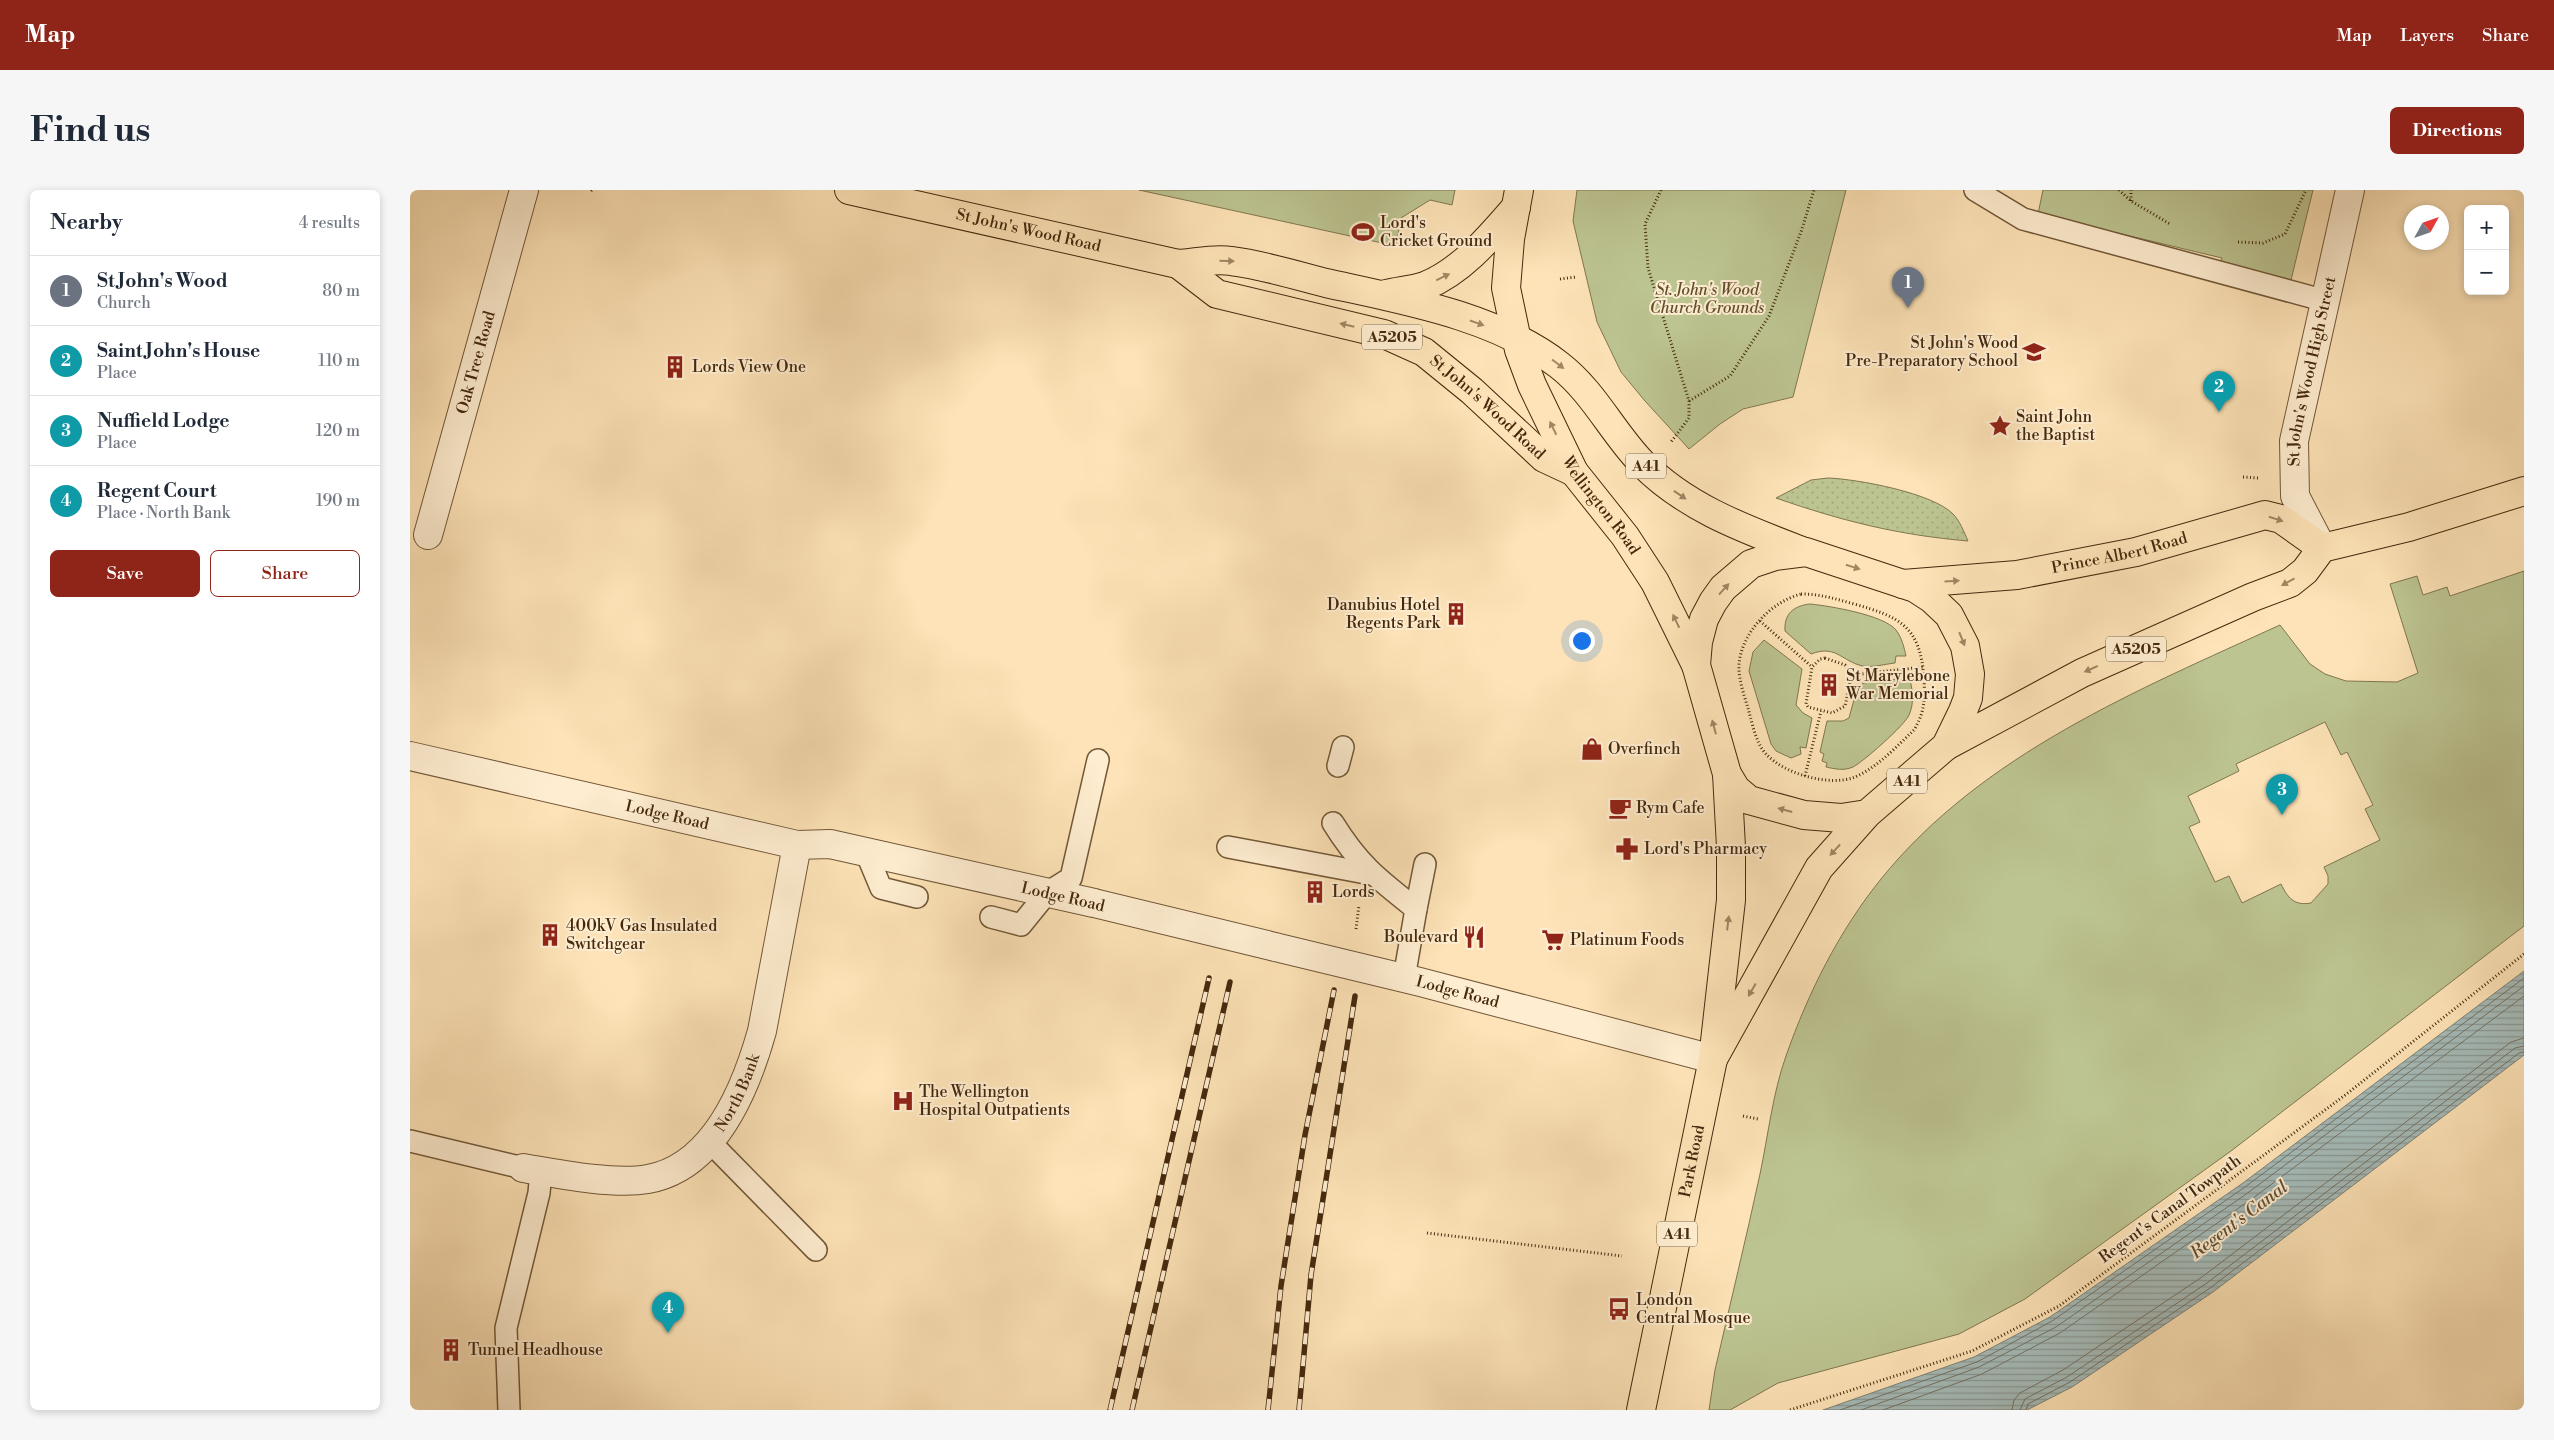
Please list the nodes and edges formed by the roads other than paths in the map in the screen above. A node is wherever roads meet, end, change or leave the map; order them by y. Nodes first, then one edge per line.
1 (524, 190) edge
2 (849, 190) edge
3 (1975, 190) edge
4 (2350, 190) edge
5 (1517, 198) edge
6 (1178, 264) junction
7 (1380, 295) junction
8 (2326, 301) junction
9 (1516, 339) junction
10 (1574, 472) junction
11 (2524, 491) edge
12 (428, 535) dead end
13 (2322, 548) junction
14 (1806, 552) junction
15 (1903, 584) junction
16 (1696, 665) junction
17 (1946, 746) junction
18 (410, 756) edge
19 (1098, 760) dead end
20 (1726, 774) junction
21 (1868, 814) junction
22 (1333, 823) dead end
23 (797, 845) junction
24 (1228, 847) dead end
25 (866, 852) junction
26 (1425, 864) dead end
27 (1371, 874) junction
28 (1047, 894) junction
29 (917, 898) dead end
30 (1416, 909) junction
31 (991, 917) dead end
32 (1404, 978) junction
33 (1713, 1059) junction
34 (410, 1142) edge
35 (710, 1142) junction
36 (532, 1169) junction
37 (816, 1250) dead end
38 (509, 1410) edge
39 (1641, 1410) edge

1 - 12 street, Oak Tree Road
2 - 6 main road, St John's Wood Road / A5205
3 - 8 lane
4 - 8 street, St John's Wood High Street
7 -> 5 main road, A5205
5 - 9 main road, Wellington Road / A41
6 -> 7 main road, St John's Wood Road / A5205
10 -> 6 main road, St John's Wood Road / A5205
7 -> 9 main road, St John's Wood Road / A5205
8 - 13 street, St John's Wood High Street
10 -> 9 main road, Wellington Road / A41
9 -> 14 main road, A41
16 -> 10 main road, Wellington Road / A41
11 - 13 main road
15 -> 13 main road, Prince Albert Road
13 -> 17 main road, A5205
14 -> 15 main road, A41
16 -> 14 main road
15 -> 17 main road, A41
20 -> 16 main road, A41
17 - 21 main road, A41
18 - 23 street, Lodge Road
19 - 28 lane
21 -> 20 main road
33 -> 20 main road, Park Road / A41
21 -> 33 main road, Park Road / A41
22 - 27 lane
23 - 25 street, Lodge Road
23 - 35 street, North Bank
24 - 27 lane
25 - 28 street, Lodge Road
25 - 29 lane
26 - 30 lane
27 - 30 lane
28 - 31 lane
28 - 32 street, Lodge Road, bridge
30 - 32 lane
32 - 33 street, Lodge Road
33 - 39 main road, Park Road / A41
34 - 36 lane
35 - 36 street, North Bank
35 - 37 lane
36 - 38 lane

